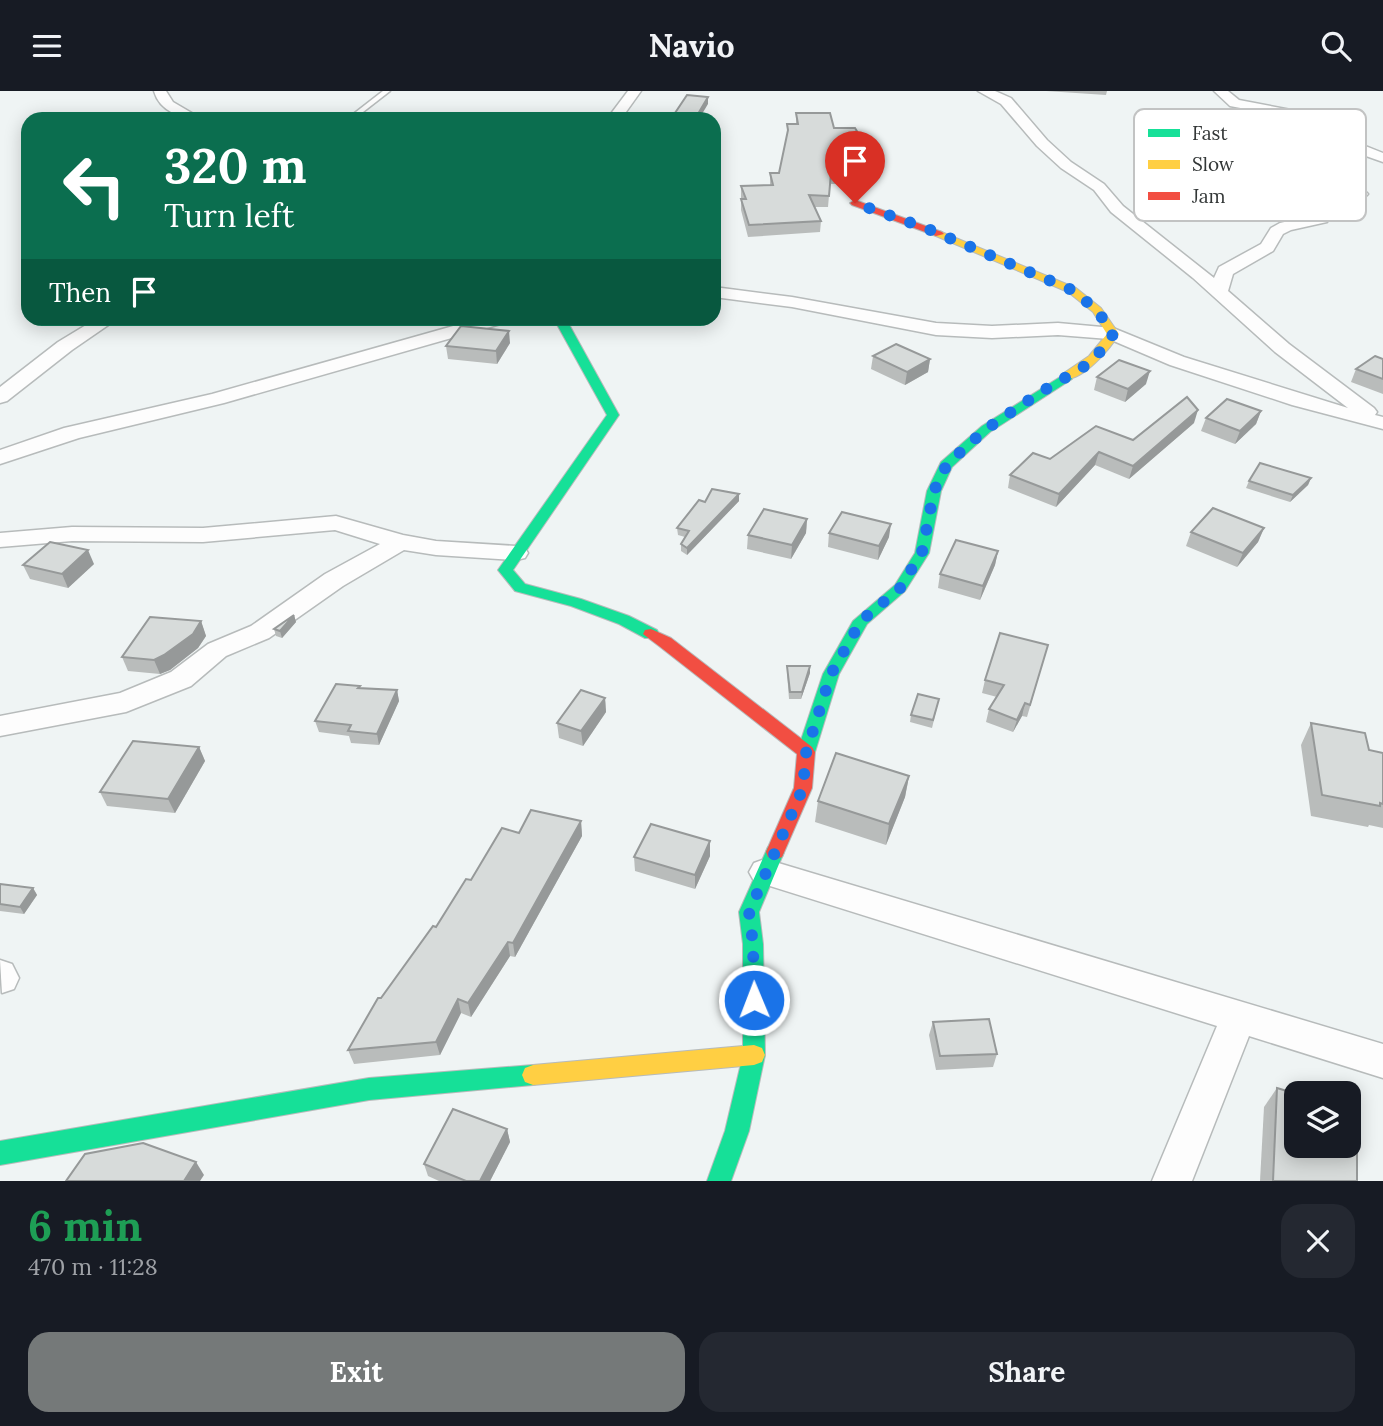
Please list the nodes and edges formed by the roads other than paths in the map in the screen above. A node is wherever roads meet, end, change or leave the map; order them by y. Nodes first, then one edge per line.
1 (160, 91) edge
2 (387, 91) edge
3 (635, 91) edge
4 (985, 91) edge
5 (1220, 91) edge
6 (1266, 109) edge
7 (181, 112) edge
8 (359, 112) edge
9 (619, 112) edge
10 (1366, 152) edge
11 (1383, 158) edge
12 (855, 203) dead end
13 (1311, 221) edge
14 (721, 293) edge
15 (1219, 293) junction
16 (97, 326) edge
17 (472, 326) edge
18 (564, 326) edge
19 (1113, 334) junction
20 (0, 397) edge
21 (1382, 423) edge
22 (0, 457) edge
23 (0, 540) edge
24 (400, 542) junction
25 (516, 553) junction
26 (0, 726) edge
27 (806, 753) junction
28 (765, 872) junction
29 (1238, 1017) junction
30 (754, 1055) junction
31 (1383, 1062) edge
32 (0, 1153) edge
33 (719, 1181) edge
34 (1172, 1181) edge

1 - 7 street
2 - 8 lane
3 - 9 street
4 - 15 street
5 - 6 street
10 - 11 street
12 - 19 street
13 - 15 street
14 - 19 street
15 - 21 street
16 - 20 street
17 - 22 street
18 - 25 street
19 - 21 street
19 - 27 street
23 - 24 street
24 - 25 street
24 - 26 street
25 - 27 street
27 - 28 street
28 - 29 street
28 - 30 street
29 - 31 street
29 - 34 street
30 - 32 street
30 - 33 street

